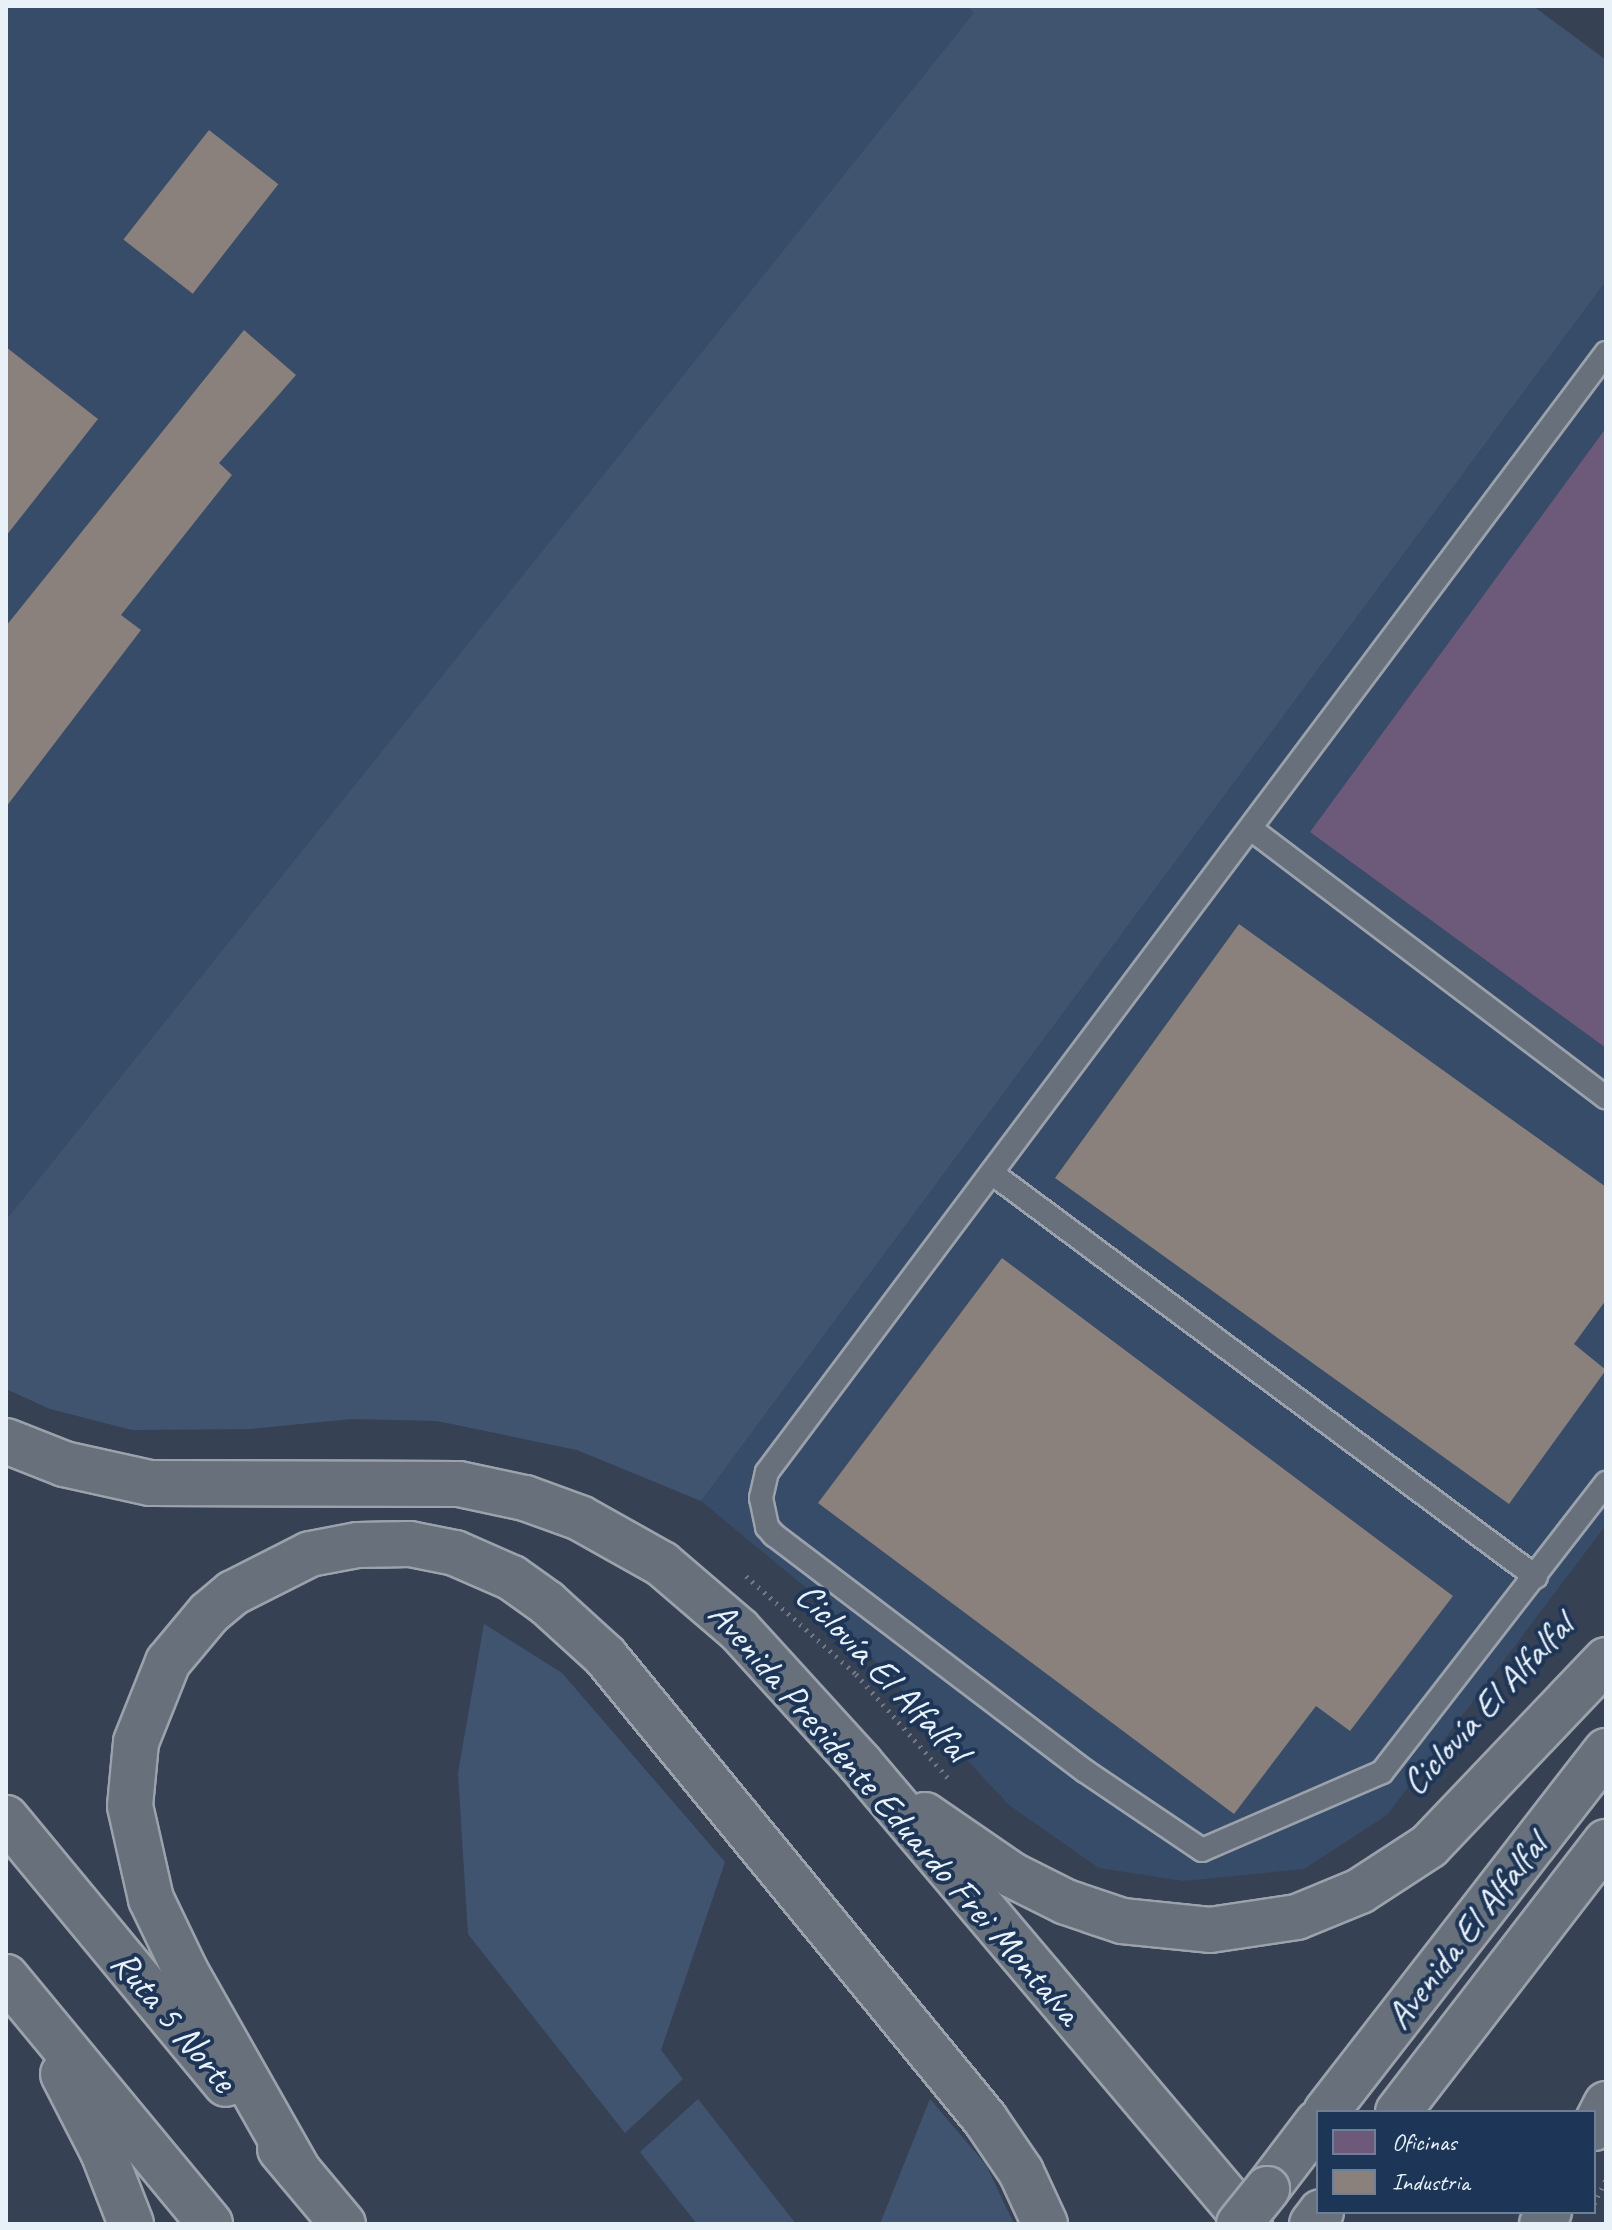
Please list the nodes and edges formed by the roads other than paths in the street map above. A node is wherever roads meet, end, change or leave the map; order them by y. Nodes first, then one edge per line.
1 (1606, 353) edge
2 (1251, 829) junction
3 (1606, 1097) edge
4 (993, 1174) junction
5 (6, 1441) edge
6 (1606, 1483) edge
7 (1536, 1577) junction
8 (1606, 1660) edge
9 (1606, 1751) edge
10 (860, 1763) junction
11 (6, 1818) edge
12 (1606, 1842) edge
13 (17, 1991) edge
14 (1606, 2104) edge
15 (1328, 2110) edge
16 (1400, 2110) edge
17 (1596, 2124) edge
18 (1316, 2125) edge
19 (298, 2170) junction
20 (1258, 2206) edge
21 (131, 2224) edge
22 (210, 2224) edge
23 (343, 2224) edge
24 (1045, 2224) edge
25 (1239, 2224) edge

1 - 2 lane
2 - 3 lane
2 - 4 lane
4 - 7 lane
4 - 7 lane
5 - 10 main road, Avenida Presidente Eduardo Frei Montalva
6 - 7 lane
8 - 10 main road
9 - 15 main road, Avenida El Alfalfal
10 - 20 main road, Avenida Presidente Eduardo Frei Montalva
11 - 19 main road, Ruta 5 Norte
12 - 16 main road, Avenida El Alfalfal
13 - 21 main road
13 - 22 main road
14 - 17 main road
18 - 20 main road
19 - 23 main road, Ruta 5 Norte
19 - 24 main road
20 - 25 main road, bridge

